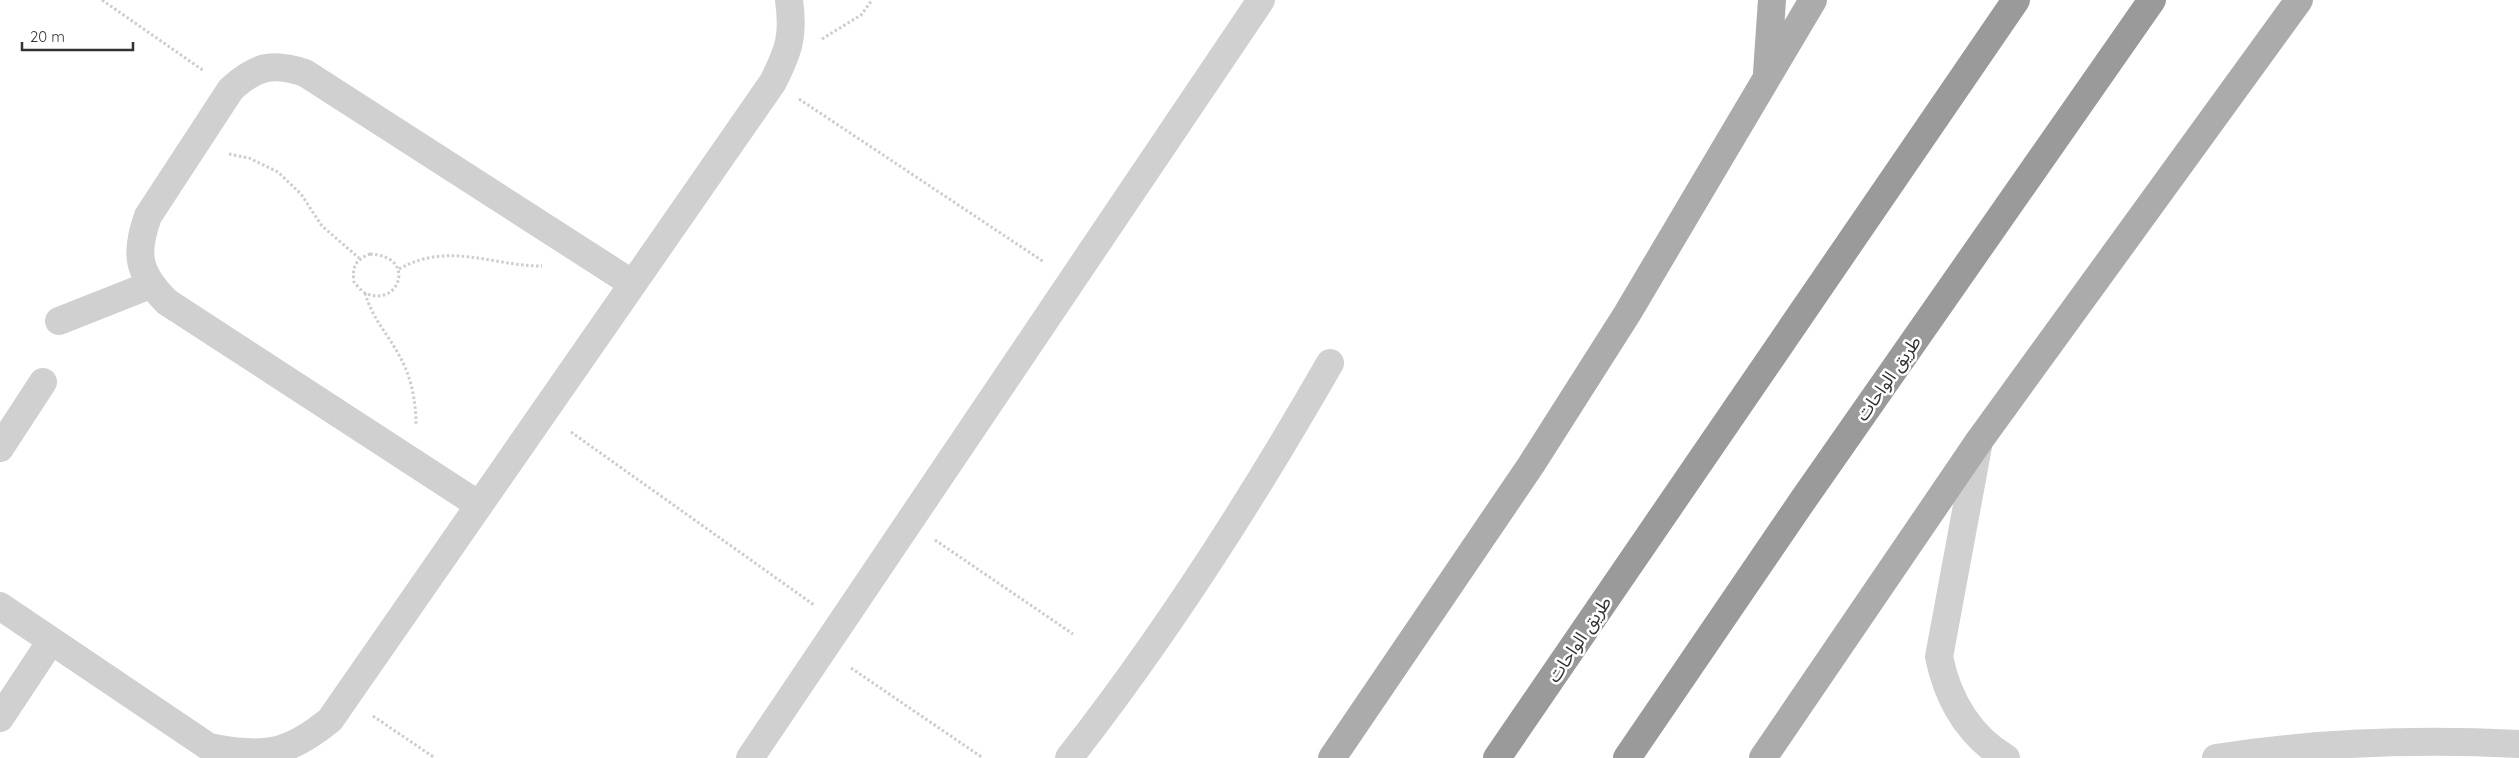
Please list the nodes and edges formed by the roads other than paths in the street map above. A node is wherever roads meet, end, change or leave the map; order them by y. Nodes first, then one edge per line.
1 (789, 0) edge
2 (1261, 0) edge
3 (1772, 0) edge
4 (1813, 0) edge
5 (2016, 0) edge
6 (2152, 0) edge
7 (2299, 0) edge
8 (1766, 81) junction
9 (633, 284) junction
10 (150, 285) junction
11 (59, 322) dead end
12 (1330, 363) dead end
13 (43, 382) dead end
14 (1979, 441) junction
15 (0, 448) edge
16 (479, 505) junction
17 (0, 606) edge
18 (51, 641) junction
19 (0, 718) edge
20 (2519, 744) edge
21 (750, 758) edge
22 (1069, 758) edge
23 (1332, 758) edge
24 (1497, 758) edge
25 (1627, 758) edge
26 (1763, 758) edge
27 (2006, 758) edge
28 (2216, 758) edge

1 - 9 street
2 - 21 street
3 - 8 main road
4 - 8 main road
5 - 24 highway, طريق الواحات
6 - 25 highway, طريق الواحات
7 - 14 main road
8 - 23 main road
9 - 10 street
9 - 16 street
10 - 11 street
10 - 16 street
12 - 22 street
13 - 15 street
14 - 26 main road
14 - 27 street
16 - 18 street
17 - 18 street
18 - 19 street
20 - 28 street

